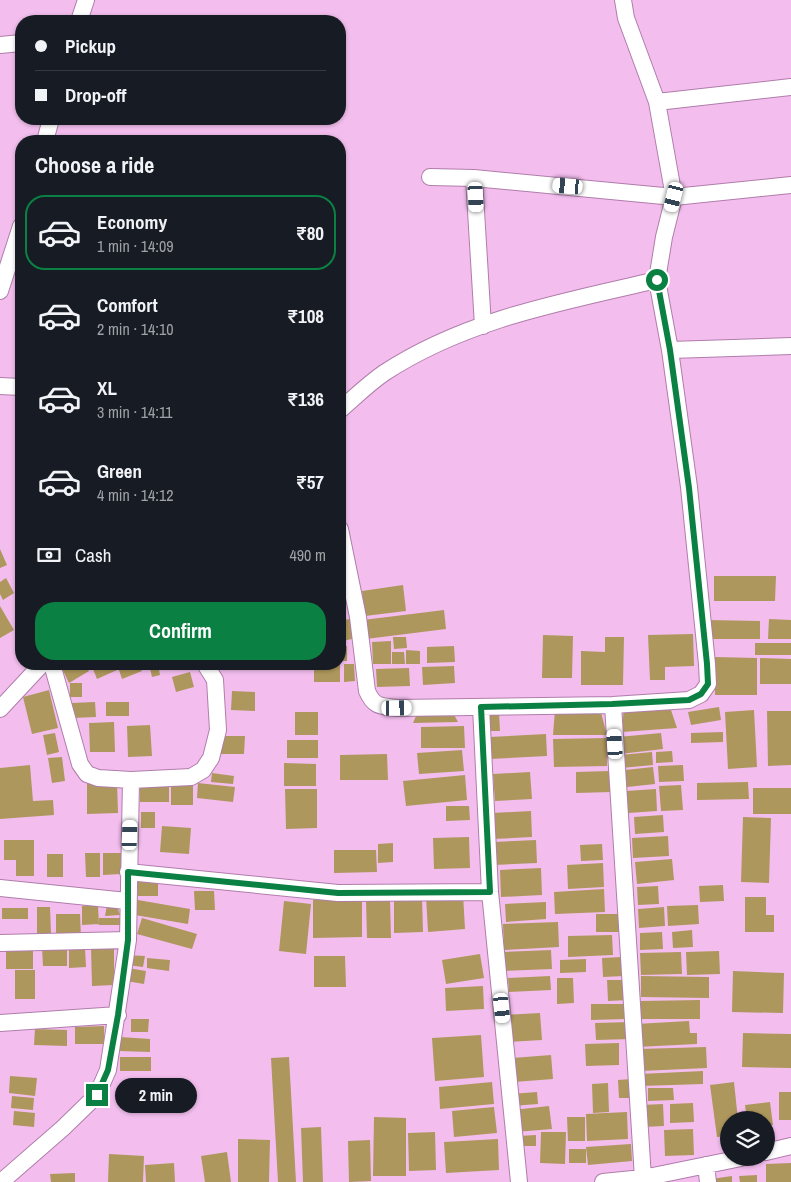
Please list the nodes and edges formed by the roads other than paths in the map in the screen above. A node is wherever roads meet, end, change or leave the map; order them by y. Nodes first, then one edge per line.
1 (86, 0) edge
2 (623, 0) edge
3 (81, 15) edge
4 (15, 44) edge
5 (0, 45) edge
6 (791, 87) edge
7 (657, 102) junction
8 (430, 177) dead end
9 (474, 178) junction
10 (791, 185) edge
11 (674, 197) junction
12 (15, 256) edge
13 (657, 280) junction
14 (0, 291) edge
15 (483, 326) junction
16 (791, 346) edge
17 (670, 350) junction
18 (0, 386) edge
19 (15, 387) edge
20 (346, 405) edge
21 (346, 558) edge
22 (36, 670) edge
23 (54, 670) edge
24 (209, 670) edge
25 (612, 704) junction
26 (481, 707) junction
27 (0, 709) edge
28 (131, 780) junction
29 (128, 872) junction
30 (0, 888) edge
31 (490, 892) junction
32 (128, 901) junction
33 (128, 940) junction
34 (0, 943) edge
35 (118, 1015) junction
36 (0, 1023) edge
37 (791, 1146) edge
38 (775, 1150) edge
39 (720, 1162) edge
40 (706, 1165) junction
41 (643, 1178) junction
42 (1, 1182) edge
43 (519, 1182) edge
44 (604, 1182) edge
45 (708, 1182) edge

1 - 3 street
2 - 7 street
4 - 5 street
6 - 7 street
7 - 11 street
8 - 9 street
9 - 11 street
9 - 15 street
10 - 11 street
11 - 13 street
12 - 14 street
13 - 15 street
13 - 17 street
15 - 20 street
16 - 17 street
17 - 25 street
18 - 19 street
21 - 26 street
22 - 27 street
23 - 28 street
24 - 28 street
25 - 26 street
25 - 41 street
26 - 31 street
28 - 29 street
29 - 31 street
29 - 32 street
30 - 32 street
31 - 43 street
32 - 33 street
33 - 34 street
33 - 35 street
35 - 36 street
35 - 42 street
37 - 38 street
39 - 40 street
40 - 41 street
40 - 45 street
41 - 44 street

